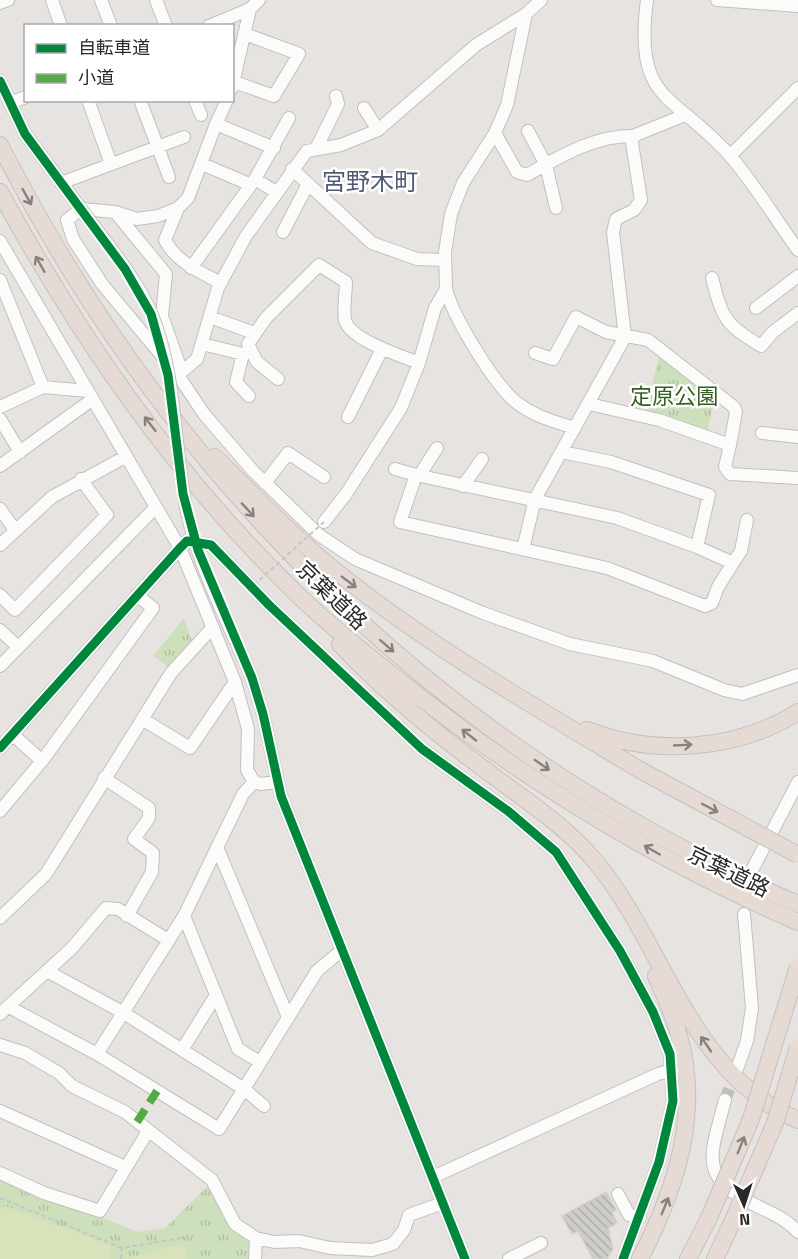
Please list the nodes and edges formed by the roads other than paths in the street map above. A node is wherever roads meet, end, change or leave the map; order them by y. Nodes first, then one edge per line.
1 (8, 0) edge
2 (52, 0) edge
3 (101, 0) edge
4 (156, 0) edge
5 (260, 0) edge
6 (541, 0) edge
7 (647, 0) edge
8 (717, 0) edge
9 (0, 3) edge
10 (798, 6) edge
11 (250, 9) junction
12 (526, 14) junction
13 (60, 24) edge
14 (110, 24) edge
15 (165, 24) edge
16 (214, 24) edge
17 (245, 34) junction
18 (0, 81) edge
19 (234, 81) edge
20 (234, 85) edge
21 (798, 88) edge
22 (336, 96) dead end
23 (24, 98) edge
24 (89, 102) edge
25 (141, 102) edge
26 (196, 102) edge
27 (226, 102) edge
28 (9, 103) junction
29 (364, 108) dead end
30 (201, 115) dead end
31 (685, 116) junction
32 (288, 118) dead end
33 (216, 124) junction
34 (378, 130) junction
35 (528, 132) dead end
36 (495, 133) junction
37 (633, 136) junction
38 (184, 137) dead end
39 (0, 145) edge
40 (157, 147) junction
41 (274, 148) junction
42 (316, 148) junction
43 (730, 156) junction
44 (111, 164) junction
45 (202, 164) junction
46 (546, 165) junction
47 (292, 169) junction
48 (169, 177) dead end
49 (252, 182) junction
50 (61, 183) junction
51 (308, 184) junction
52 (0, 192) edge
53 (276, 192) junction
54 (178, 208) junction
55 (556, 208) dead end
56 (81, 209) junction
57 (115, 212) junction
58 (283, 232) dead end
59 (0, 241) edge
60 (798, 250) edge
61 (444, 260) junction
62 (191, 268) junction
63 (798, 276) edge
64 (712, 278) dead end
65 (0, 280) edge
66 (221, 283) junction
67 (446, 289) junction
68 (756, 309) dead end
69 (798, 313) edge
70 (210, 317) junction
71 (254, 333) junction
72 (625, 337) junction
73 (202, 344) junction
74 (382, 349) junction
75 (535, 353) dead end
76 (419, 363) junction
77 (180, 374) junction
78 (144, 379) junction
79 (278, 379) dead end
80 (43, 387) junction
81 (90, 395) junction
82 (249, 396) dead end
83 (589, 404) junction
84 (0, 407) edge
85 (348, 417) dead end
86 (0, 419) edge
87 (575, 428) junction
88 (762, 433) dead end
89 (798, 437) edge
90 (730, 445) junction
91 (437, 448) dead end
92 (20, 452) junction
93 (562, 452) junction
94 (125, 457) junction
95 (482, 459) dead end
96 (0, 466) edge
97 (395, 469) dead end
98 (417, 476) junction
99 (324, 477) dead end
100 (798, 477) edge
101 (81, 479) junction
102 (265, 483) junction
103 (463, 486) junction
104 (535, 499) junction
105 (0, 509) edge
106 (154, 509) junction
107 (747, 520) dead end
108 (324, 522) road end
109 (15, 530) junction
110 (0, 545) edge
111 (697, 547) junction
112 (180, 548) junction
113 (523, 549) junction
114 (733, 563) junction
115 (296, 593) junction
116 (138, 594) junction
117 (0, 595) edge
118 (213, 627) junction
119 (0, 630) edge
120 (18, 647) junction
121 (0, 666) edge
122 (798, 675) edge
123 (235, 682) junction
124 (511, 692) junction
125 (798, 712) edge
126 (142, 719) junction
127 (12, 734) junction
128 (0, 748) edge
129 (42, 761) junction
130 (104, 778) junction
131 (254, 782) junction
132 (277, 782) junction
133 (798, 782) edge
134 (0, 811) edge
135 (573, 838) junction
136 (217, 847) junction
137 (798, 855) edge
138 (753, 868) dead end
139 (798, 904) edge
140 (744, 914) dead end
141 (184, 915) junction
142 (127, 916) junction
143 (0, 918) edge
144 (798, 922) edge
145 (168, 940) junction
146 (342, 950) junction
147 (798, 967) edge
148 (47, 971) junction
149 (216, 995) junction
150 (4, 1011) edge
151 (122, 1012) junction
152 (288, 1017) junction
153 (0, 1045) edge
154 (798, 1047) edge
155 (182, 1050) junction
156 (97, 1054) junction
157 (260, 1062) junction
158 (737, 1069) tunnel mouth
159 (672, 1070) junction
160 (798, 1077) edge
161 (244, 1089) junction
162 (725, 1100) tunnel mouth
163 (264, 1106) dead end
164 (0, 1111) edge
165 (798, 1120) edge
166 (775, 1123) junction
167 (148, 1131) junction
168 (125, 1167) junction
169 (0, 1173) edge
170 (433, 1177) junction
171 (618, 1194) dead end
172 (443, 1203) junction
173 (640, 1218) junction
174 (798, 1232) edge
175 (256, 1238) junction
176 (541, 1243) dead end
177 (255, 1259) edge
178 (465, 1259) edge
179 (509, 1259) edge
180 (622, 1259) edge
181 (640, 1259) edge
182 (688, 1259) edge
183 (715, 1259) edge

1 - 9 street
2 - 13 street
3 - 14 street
4 - 15 street
5 - 11 street
6 - 12 street
7 - 31 street
8 - 10 street
11 - 16 street
11 - 17 street
12 - 34 street
12 - 36 street
17 - 19 street
17 - 20 street
18 - 28 street
21 - 43 street
22 - 42 street
23 - 28 street
24 - 44 street
25 - 40 street
26 - 30 street
27 - 33 street
28 - 50 street
29 - 34 street
31 - 37 street
31 - 43 street
32 - 41 street
33 - 41 street
33 - 45 street
34 - 42 street
35 - 46 street
36 - 46 street
36 - 61 street
37 - 46 street
37 - 72 street
38 - 40 street
39 -> 78 highway, 京葉道路
40 - 44 street
40 - 48 street
41 - 49 street
42 - 47 street
43 - 60 street
44 - 50 street
45 - 49 street
45 - 54 street
46 - 55 street
47 - 51 street
47 - 53 street
49 - 53 street
49 - 62 street
50 - 56 street
51 - 58 street
51 - 61 street
115 -> 52 highway, 京葉道路
53 - 66 street
54 - 57 street
54 - 62 street
56 - 57 street
56 - 77 street
56 - 132 street, bridge
57 - 77 street
59 - 81 street
61 - 67 street
62 - 66 street
63 - 68 street
64 - 69 street
65 - 80 street
66 - 70 street
67 - 76 street
67 - 87 street
70 - 71 street
70 - 73 street
71 - 74 street
71 - 79 street
72 - 75 street
72 - 83 street
72 - 90 street
73 - 77 street
73 - 82 street
74 - 76 street
74 - 85 street
76 - 108 street
77 - 102 street
78 -> 124 highway
78 -> 139 highway, 京葉道路
80 - 81 street
80 - 84 street
81 - 92 street
81 - 94 street
83 - 87 street
83 - 90 street
86 - 92 street
87 - 93 street
88 - 89 street
90 - 100 street
91 - 98 street
92 - 96 street
93 - 104 street
93 - 111 street
94 - 101 street
94 - 106 street
95 - 103 street
97 - 98 street
98 - 103 street
98 - 113 street
99 - 102 street
101 - 109 street
101 - 117 street
102 - 122 street
103 - 104 street
104 - 111 street
104 - 113 street
105 - 109 street
106 - 112 street
106 - 120 street
107 - 114 street
109 - 110 street
111 - 114 street
112 - 116 street
112 - 118 street
112 - 159 street
113 - 114 street
115 - 135 highway
144 -> 115 highway, 京葉道路
116 - 127 street
116 - 129 street
118 - 123 street
118 - 126 street
119 - 120 street
120 - 121 street
123 - 126 street
123 - 131 street
124 -> 125 highway
124 -> 137 highway, bridge
126 - 130 street
127 - 128 street
127 - 129 street
129 - 134 street
130 - 142 street
130 - 143 street
131 - 132 street
131 - 136 street
132 - 146 street
133 - 138 street
165 -> 135 highway
181 -> 135 highway
136 - 141 street
136 - 152 street
140 - 158 street
141 - 145 street
141 - 149 street
142 - 145 street
142 - 148 street
145 - 151 street
146 - 152 street
146 - 170 street
182 -> 147 highway, bridge
148 - 150 street
148 - 151 street
149 - 155 street
149 - 157 street
150 - 156 street
151 - 155 street
151 - 156 street
152 - 157 street
153 - 167 street
154 - 166 highway, bridge
155 - 161 street
156 - 161 street
157 - 161 street
159 - 170 street
159 - 173 street
160 - 166 highway, bridge
161 - 163 street
162 - 174 street
164 - 168 street
166 - 183 highway, bridge
167 - 168 street
167 - 175 street
168 - 169 street
170 - 172 street
171 - 173 street
172 - 175 street
172 - 178 street
173 - 180 street
175 - 177 street
176 - 179 street

